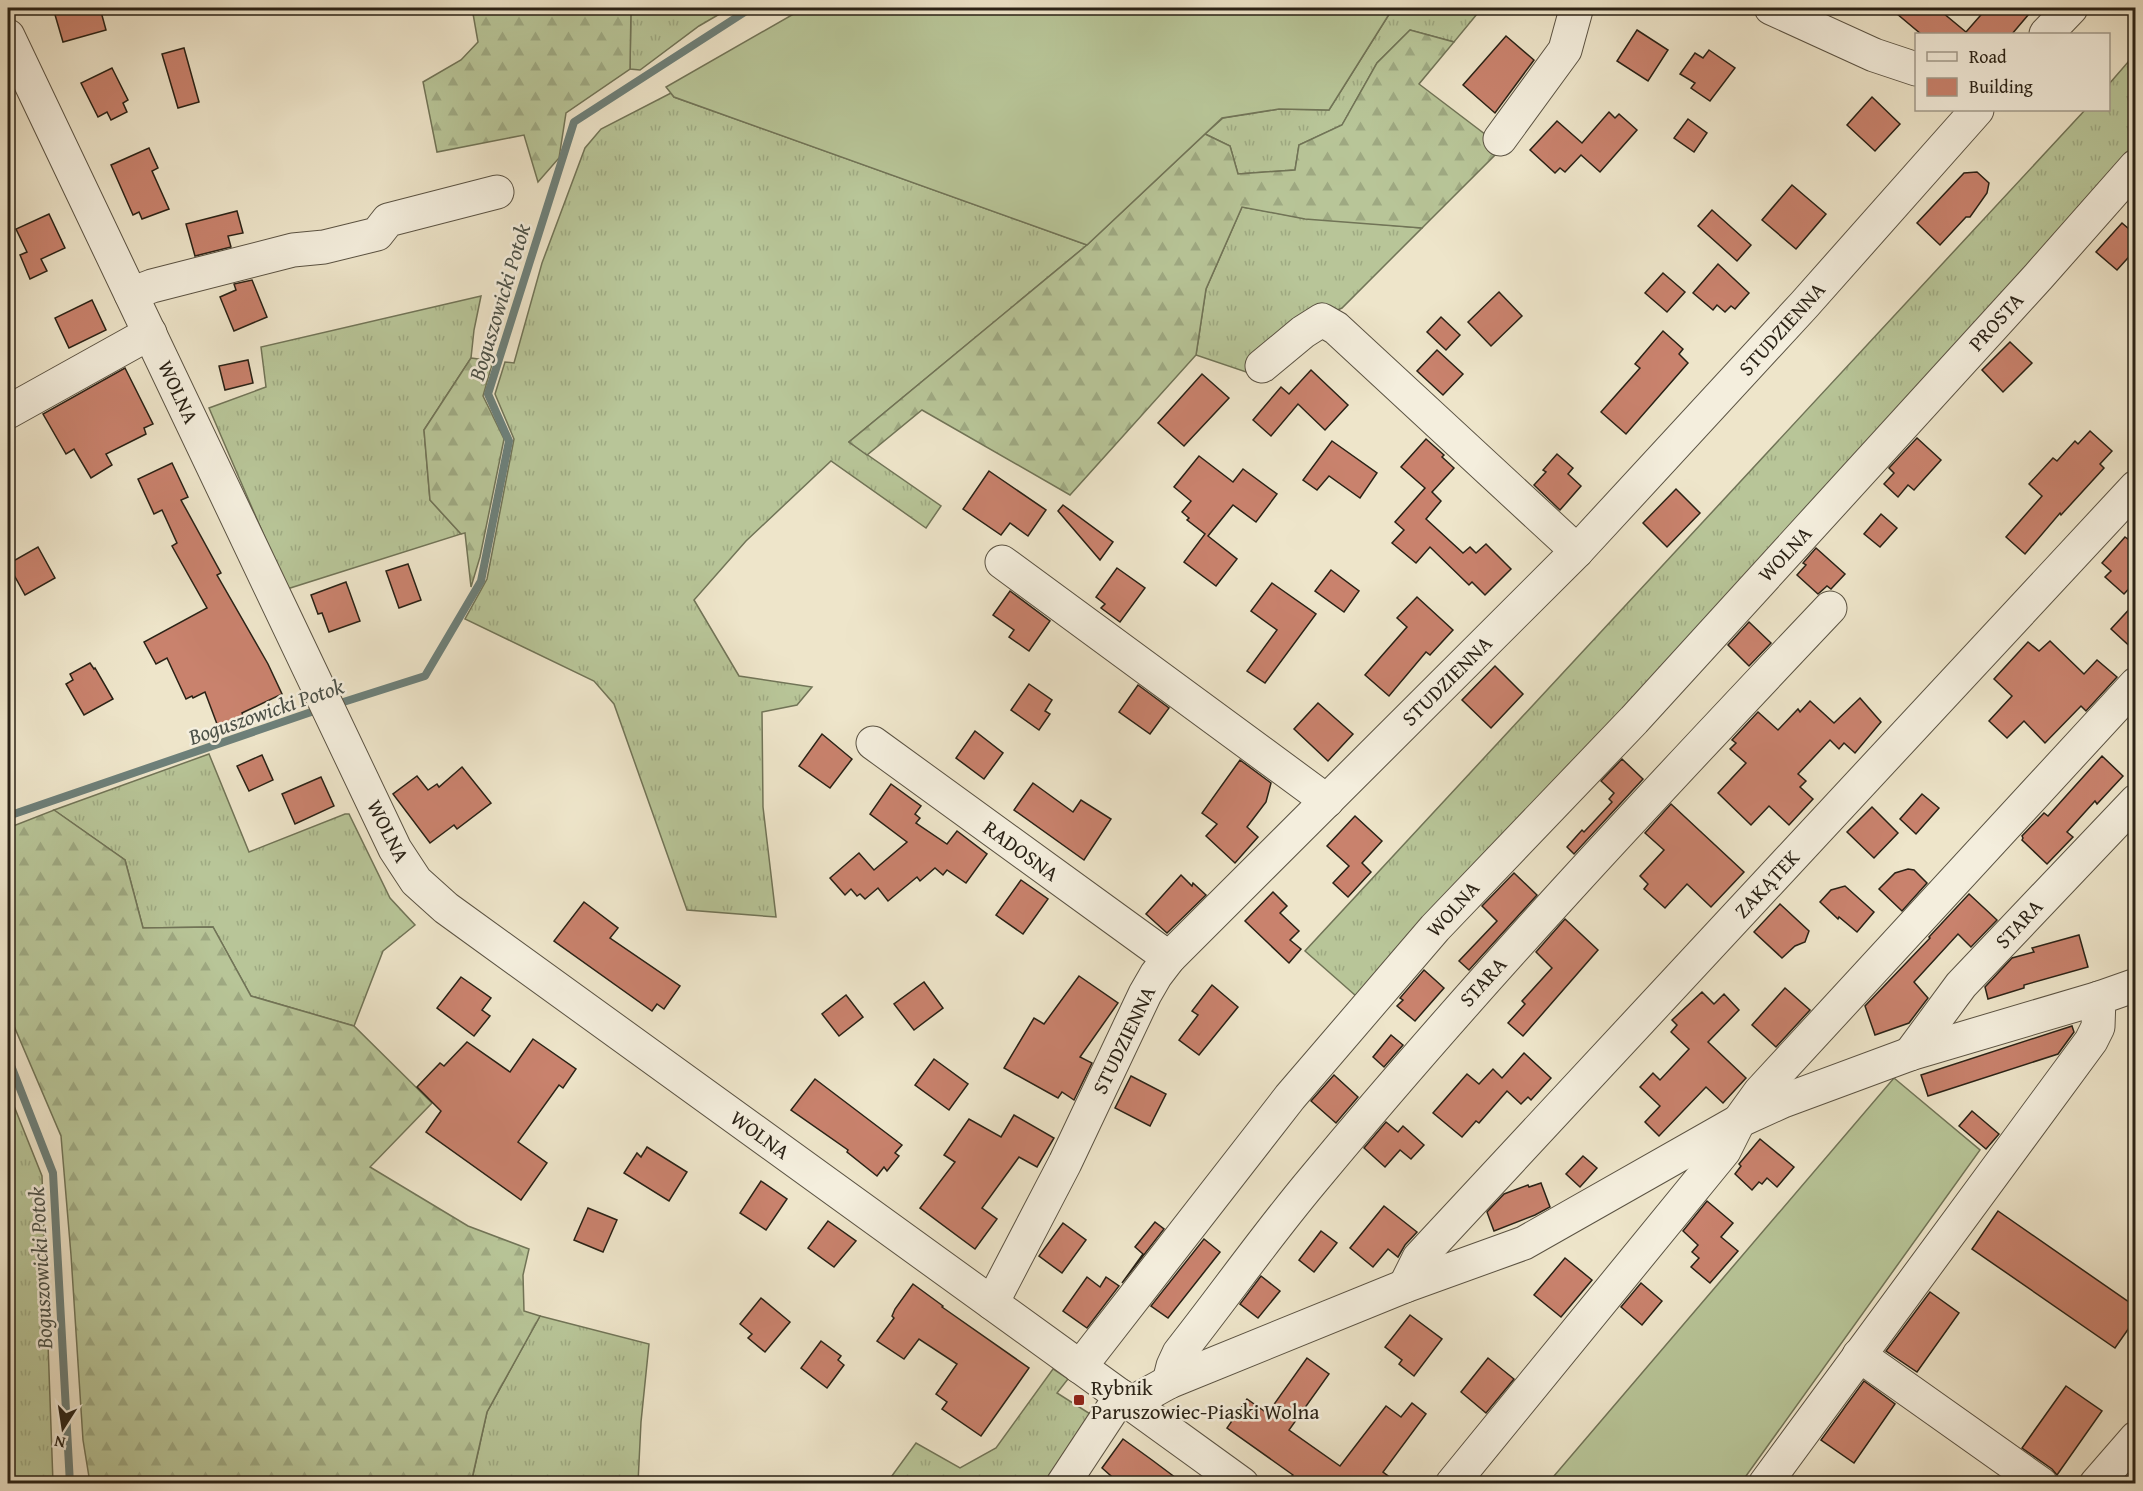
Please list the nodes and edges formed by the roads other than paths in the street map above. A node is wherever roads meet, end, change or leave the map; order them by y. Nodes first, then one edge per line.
1 (1574, 8) edge
2 (1771, 8) edge
3 (2071, 8) edge
4 (2047, 33) edge
5 (8, 36) edge
6 (1915, 68) edge
7 (1976, 111) edge
8 (1500, 138) dead end
9 (2136, 166) edge
10 (497, 192) dead end
11 (131, 294) junction
12 (150, 333) junction
13 (1263, 366) dead end
14 (8, 412) edge
15 (1856, 477) joint
16 (2136, 487) edge
17 (1577, 551) junction
18 (1002, 562) dead end
19 (1830, 608) dead end
20 (2136, 684) edge
21 (873, 743) dead end
22 (1328, 801) junction
23 (2136, 801) edge
24 (1170, 958) junction
25 (2136, 985) edge
26 (2099, 998) junction
27 (1910, 1054) junction
28 (1739, 1121) junction
29 (1405, 1286) junction
30 (992, 1303) junction
31 (1859, 1355) junction
32 (1080, 1367) junction
33 (1169, 1382) junction
34 (1127, 1401) junction
35 (2136, 1438) edge
36 (1063, 1484) edge
37 (1242, 1484) edge
38 (1452, 1484) edge
39 (1765, 1484) edge
40 (2041, 1484) edge
41 (2096, 1484) edge

1 - 8 street
2 - 6 street
3 - 4 street
5 - 11 street, WOLNA
7 - 17 street, STUDZIENNA
9 - 15 street, PROSTA
10 - 11 street
11 - 12 street, WOLNA
12 - 14 street
12 - 30 street, WOLNA
13 - 17 street
15 - 32 street, WOLNA
16 - 29 street, ZAKĄTEK
17 - 22 street, STUDZIENNA
18 - 22 street
19 - 33 street, STARA
20 - 28 street
21 - 24 street, RADOSNA
22 - 24 street, STUDZIENNA
23 - 27 street, STARA
24 - 30 street, STUDZIENNA
25 - 26 street
26 - 27 street
26 - 31 street
27 - 28 street
28 - 29 street
28 - 38 street
29 - 33 street
30 - 32 street, WOLNA
31 - 39 street
31 - 40 street
32 - 34 street, WOLNA
33 - 34 street
34 - 36 street
34 - 37 street, WOLNA
35 - 41 street

